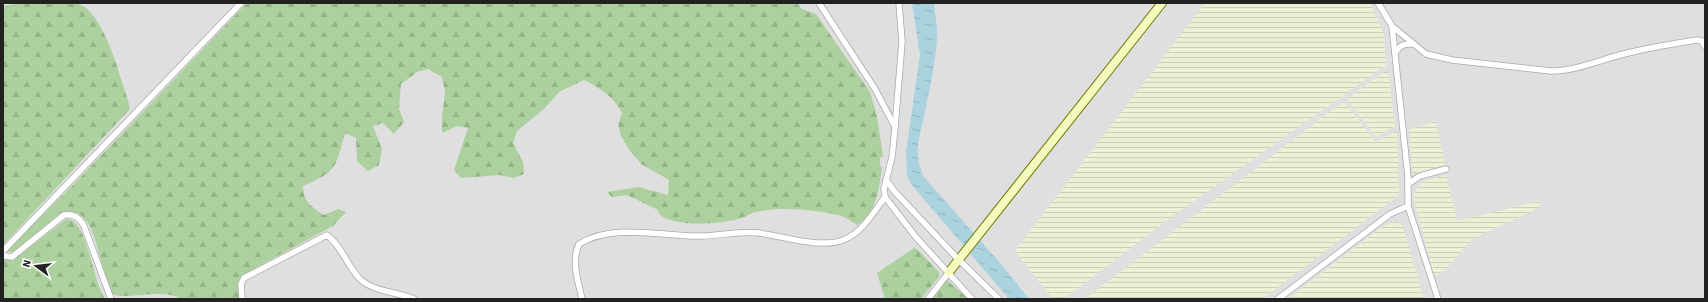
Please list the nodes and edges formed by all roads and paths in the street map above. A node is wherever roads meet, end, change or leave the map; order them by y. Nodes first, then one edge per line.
1 (241, 3) edge
2 (819, 3) edge
3 (899, 3) edge
4 (1162, 3) edge
5 (1378, 3) edge
6 (1392, 26) junction
7 (1413, 44) junction
8 (1705, 47) edge
9 (1394, 54) junction
10 (895, 128) junction
11 (1446, 168) dead end
12 (886, 180) junction
13 (1408, 184) junction
14 (885, 197) junction
15 (1408, 206) junction
16 (4, 253) edge
17 (959, 260) junction
18 (949, 272) junction
19 (111, 299) edge
20 (242, 299) edge
21 (414, 299) edge
22 (582, 299) edge
23 (928, 299) edge
24 (972, 299) edge
25 (999, 299) edge
26 (1278, 299) edge
27 (1438, 299) edge

1 - 16 street
2 - 10 street
3 - 10 street
4 - 17 street
5 - 6 street
6 - 7 street
6 - 9 street
7 - 8 street
7 - 9 street
9 - 13 street
10 - 12 street
11 - 13 street
12 - 14 street
12 - 17 street
13 - 15 street
14 - 18 street
14 - 22 street
15 - 26 street
15 - 27 street
16 - 19 street
17 - 18 street
17 - 25 street
18 - 23 street
18 - 24 street
20 - 21 street

